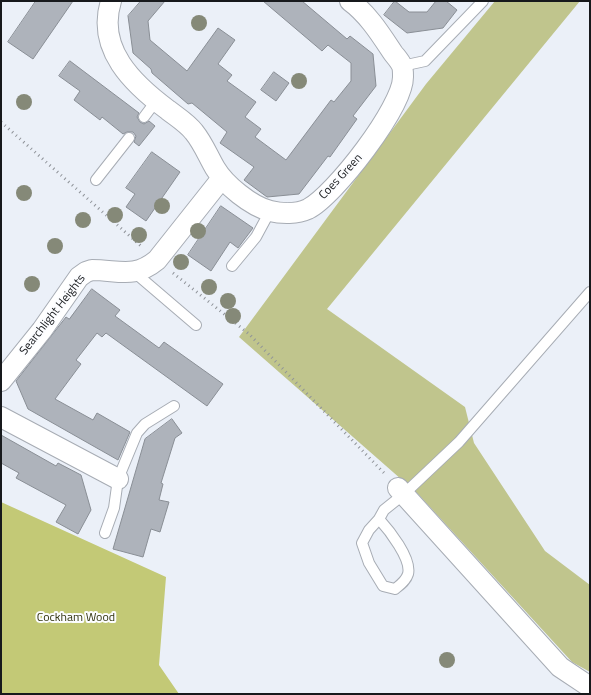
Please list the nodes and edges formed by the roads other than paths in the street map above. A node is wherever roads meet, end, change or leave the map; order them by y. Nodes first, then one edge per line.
1 (110, 1) edge
2 (350, 1) edge
3 (483, 1) edge
4 (402, 66) junction
5 (129, 138) dead end
6 (222, 178) junction
7 (96, 180) dead end
8 (270, 211) junction
9 (232, 266) dead end
10 (134, 272) junction
11 (590, 292) edge
12 (196, 325) dead end
13 (1, 382) edge
14 (174, 406) dead end
15 (1, 418) edge
16 (118, 479) junction
17 (401, 491) junction
18 (379, 519) junction
19 (105, 533) dead end
20 (590, 687) edge

1 - 6 street, Coes Green
2 - 4 street
3 - 4 lane
4 - 8 street, Coes Green
5 - 7 lane
6 - 8 street, Coes Green
6 - 10 street, Searchlight Heights
8 - 9 lane
10 - 12 lane
10 - 13 street, Searchlight Heights
11 - 17 lane
14 - 16 lane
15 - 16 street
16 - 19 lane
17 - 18 lane
17 - 20 street
18 - 18 lane

